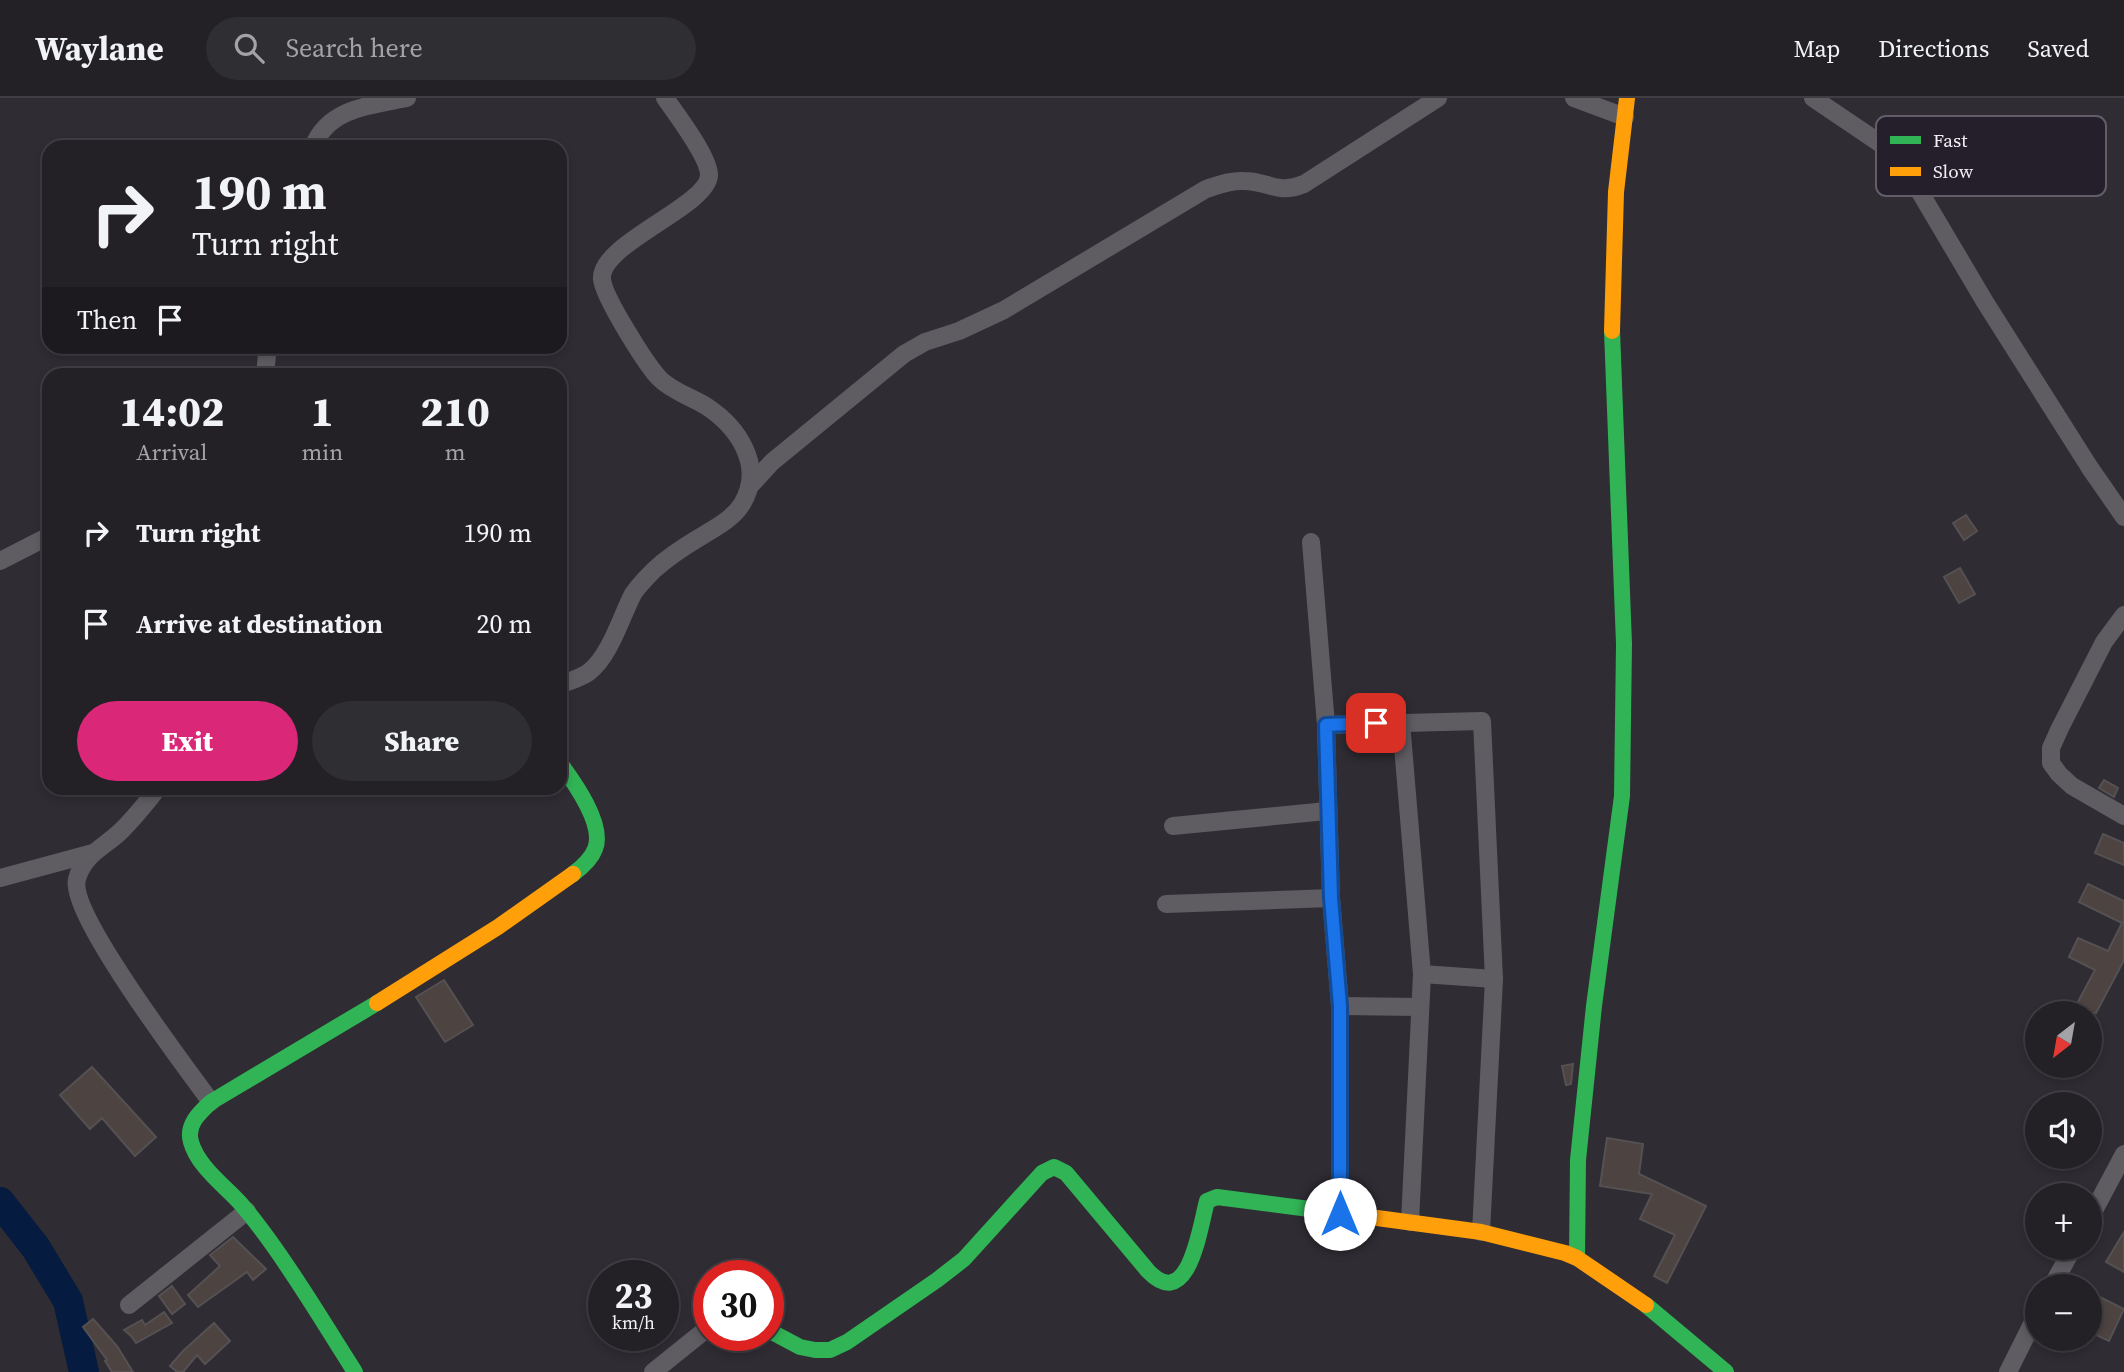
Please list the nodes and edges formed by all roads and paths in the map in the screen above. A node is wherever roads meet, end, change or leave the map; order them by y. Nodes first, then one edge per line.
1 (407, 98) edge
2 (665, 98) edge
3 (1438, 98) edge
4 (1574, 98) edge
5 (1627, 98) edge
6 (1813, 98) edge
7 (1625, 117) junction
8 (317, 140) edge
9 (1876, 141) edge
10 (1922, 196) edge
11 (749, 487) junction
12 (2124, 517) edge
13 (42, 540) edge
14 (1311, 542) dead end
15 (0, 561) edge
16 (2124, 615) edge
17 (567, 682) edge
18 (1401, 722) junction
19 (1326, 725) junction
20 (567, 774) edge
21 (152, 795) edge
22 (1328, 811) junction
23 (2124, 816) edge
24 (1173, 826) dead end
25 (93, 853) junction
26 (0, 878) edge
27 (1331, 898) junction
28 (1166, 904) dead end
29 (1422, 974) junction
30 (1493, 979) junction
31 (1340, 1006) junction
32 (1420, 1007) junction
33 (211, 1102) junction
34 (2124, 1154) edge
35 (2102, 1195) edge
36 (247, 1211) junction
37 (1340, 1214) junction
38 (1410, 1222) junction
39 (1482, 1232) junction
40 (1577, 1258) junction
41 (129, 1305) dead end
42 (784, 1338) edge
43 (2025, 1338) edge
44 (693, 1340) edge
45 (355, 1372) edge
46 (653, 1372) edge
47 (1726, 1372) edge
48 (2008, 1372) edge

1 - 8 street
2 - 11 street
3 - 11 street
4 - 7 street
5 - 7 street
6 - 9 street
7 - 40 street
10 - 12 street
11 - 17 street
13 - 15 street
14 - 19 street
16 - 23 street
18 - 19 street
18 - 29 street
18 - 30 street
19 - 22 street
20 - 33 street
21 - 25 street
22 - 24 street
22 - 27 street
25 - 26 street
25 - 33 street
27 - 28 street
27 - 31 street
29 - 30 street
29 - 32 street
30 - 39 street
31 - 32 street
31 - 37 street
32 - 38 street
33 - 36 street
34 - 35 street
36 - 41 street
36 - 45 street
37 - 38 street
37 - 42 street
38 - 39 street
39 - 40 street
40 - 47 street
43 - 48 street
44 - 46 street

